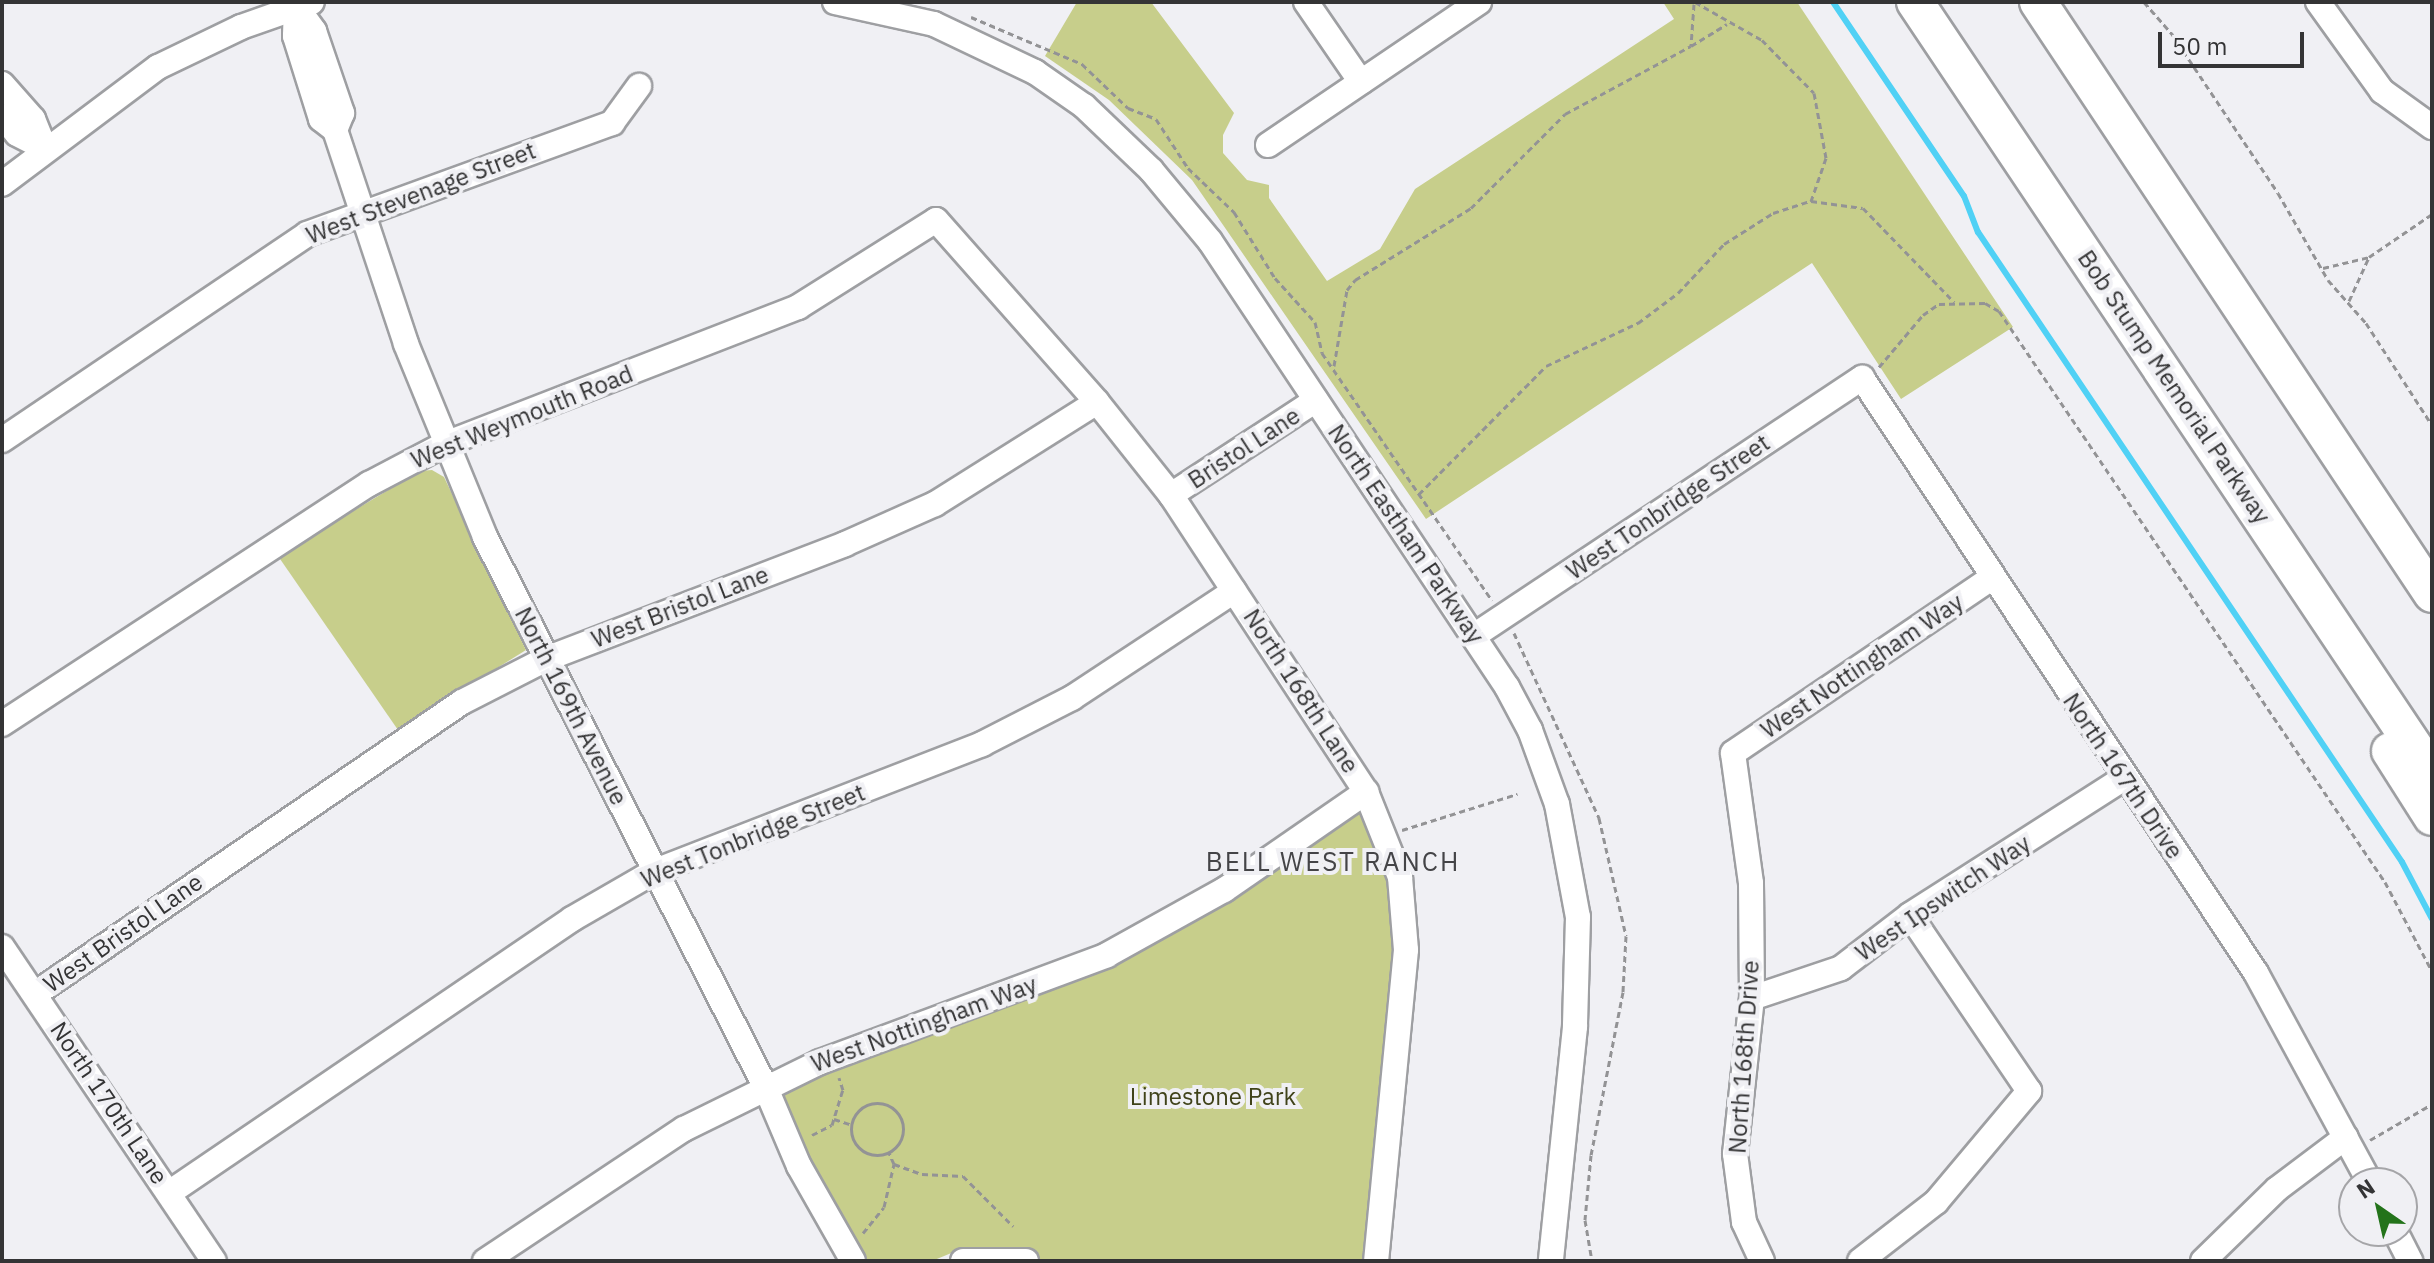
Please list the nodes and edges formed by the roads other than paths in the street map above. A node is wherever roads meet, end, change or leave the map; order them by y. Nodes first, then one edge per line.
1 (835, 2) edge
2 (1306, 2) edge
3 (1479, 2) edge
4 (1915, 2) edge
5 (2038, 2) edge
6 (2318, 2) edge
7 (304, 4) edge
8 (938, 13) edge
9 (1361, 82) junction
10 (2, 84) edge
11 (639, 86) dead end
12 (2, 116) edge
13 (2432, 127) edge
14 (1268, 145) dead end
15 (45, 148) junction
16 (2, 184) edge
17 (361, 213) junction
18 (936, 220) joint
19 (1862, 378) joint
20 (2176, 390) junction
21 (1316, 400) junction
22 (1097, 402) junction
23 (2, 440) edge
24 (445, 444) junction
25 (1171, 495) junction
26 (1991, 578) junction
27 (1234, 591) junction
28 (2432, 594) edge
29 (1475, 635) junction
30 (546, 659) junction
31 (2, 724) edge
32 (1733, 753) joint
33 (2432, 773) edge
34 (2124, 778) junction
35 (1366, 792) junction
36 (2432, 817) edge
37 (655, 871) junction
38 (1910, 915) junction
39 (2, 947) edge
40 (35, 994) junction
41 (1752, 998) junction
42 (765, 1086) junction
43 (2350, 1143) junction
44 (2362, 1167) edge
45 (169, 1193) junction
46 (214, 1261) edge
47 (485, 1261) edge
48 (853, 1261) edge
49 (963, 1261) edge
50 (1026, 1261) edge
51 (1376, 1261) edge
52 (1551, 1261) edge
53 (1762, 1261) edge
54 (1860, 1261) edge
55 (2203, 1261) edge

1 - 8 street, North Eastham Parkway
2 - 9 street
3 - 9 street
4 - 20 highway, Bob Stump Memorial Parkway
5 - 28 highway
6 - 13 street
7 - 15 street
7 - 17 street, North 169th Avenue
8 - 21 street, North Eastham Parkway
9 - 14 street
10 - 15 street
11 - 17 street, West Stevenage Street
12 - 15 street
15 - 16 street
17 - 23 street, West Stevenage Street
17 - 24 street, North 169th Avenue
18 - 22 street, North 168th Lane
18 - 24 street, West Weymouth Road
19 - 26 street, North 167th Drive
19 - 29 street, West Tonbridge Street
20 - 33 highway, Bob Stump Memorial Parkway
20 - 36 highway
21 - 25 street, Bristol Lane
21 - 29 street, North Eastham Parkway
22 - 25 street, North 168th Lane
22 - 30 street, West Bristol Lane
24 - 30 street, North 169th Avenue
24 - 31 street, West Weymouth Road
25 - 27 street, North 168th Lane
26 - 32 street, West Nottingham Way
26 - 34 street, North 167th Drive
27 - 35 street, North 168th Lane
27 - 37 street, West Tonbridge Street
29 - 52 street, North Eastham Parkway
30 - 37 street, North 169th Avenue
30 - 40 street, West Bristol Lane
32 - 41 street, North 168th Drive
34 - 38 street, West Ipswitch Way
34 - 43 street, North 167th Drive
35 - 42 street, West Nottingham Way
35 - 51 street, North 168th Lane
37 - 42 street, North 169th Avenue
37 - 45 street, West Tonbridge Street
38 - 41 street, West Ipswitch Way
38 - 54 street
39 - 40 street, North 170th Lane
40 - 45 street, North 170th Lane
41 - 53 street, North 168th Drive
42 - 47 street, West Nottingham Way
42 - 48 street, North 169th Avenue
43 - 44 street, North 167th Drive
43 - 55 street
45 - 46 street, North 170th Lane
49 - 50 street

